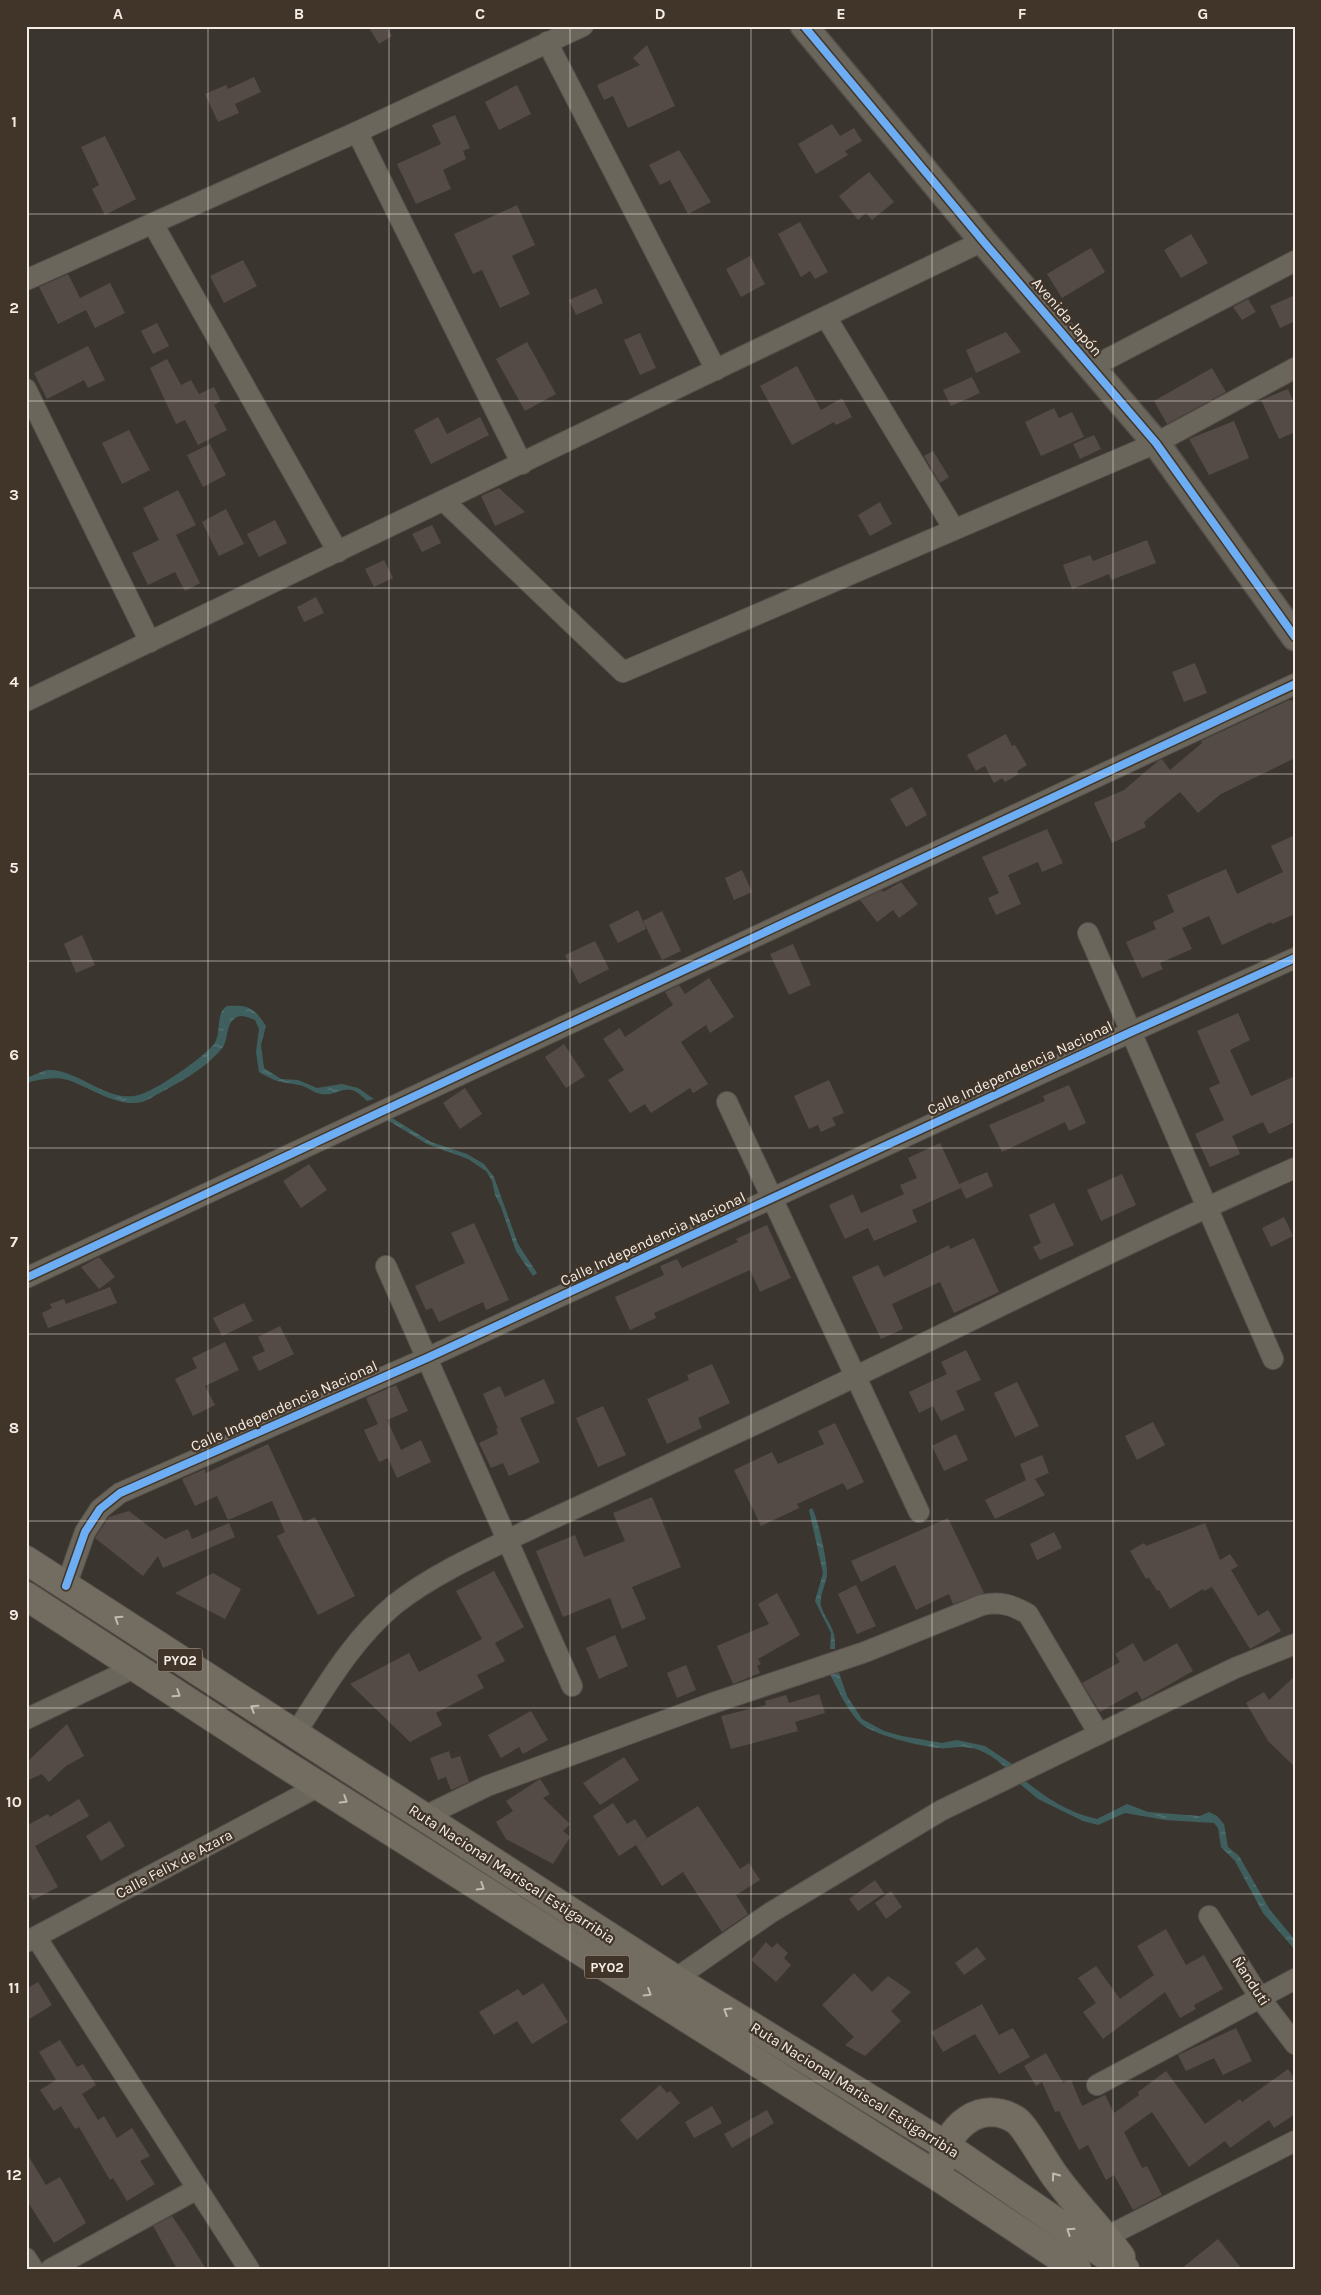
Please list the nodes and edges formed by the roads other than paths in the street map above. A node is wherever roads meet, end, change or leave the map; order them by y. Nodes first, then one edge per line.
1 (583, 26) edge
2 (804, 26) edge
3 (548, 42) junction
4 (357, 132) junction
5 (153, 224) junction
6 (983, 241) junction
7 (1295, 262) edge
8 (26, 280) edge
9 (826, 317) junction
10 (1092, 367) junction
11 (1295, 368) edge
12 (716, 370) junction
13 (26, 389) edge
14 (1156, 443) junction
15 (522, 464) junction
16 (444, 501) junction
17 (954, 529) junction
18 (338, 552) junction
19 (1295, 637) edge
20 (150, 642) junction
21 (1295, 684) edge
22 (26, 701) edge
23 (1088, 933) dead end
24 (1295, 958) edge
25 (1131, 1032) junction
26 (727, 1102) dead end
27 (1295, 1168) edge
28 (773, 1199) junction
29 (1207, 1206) junction
30 (386, 1266) dead end
31 (26, 1278) edge
32 (427, 1358) junction
33 (1273, 1359) dead end
34 (856, 1378) junction
35 (919, 1512) dead end
36 (508, 1540) junction
37 (26, 1560) edge
38 (66, 1586) junction
39 (26, 1596) edge
40 (1295, 1644) edge
41 (136, 1667) junction
42 (572, 1686) dead end
43 (26, 1719) edge
44 (295, 1734) junction
45 (1099, 1734) junction
46 (321, 1785) junction
47 (423, 1817) junction
48 (1209, 1916) dead end
49 (31, 1940) edge
50 (675, 1979) junction
51 (1295, 1979) edge
52 (1260, 1998) junction
53 (1295, 2044) edge
54 (1097, 2085) dead end
55 (1295, 2141) edge
56 (945, 2146) junction
57 (940, 2178) junction
58 (197, 2189) junction
59 (1106, 2237) junction
60 (26, 2258) edge
61 (33, 2269) edge
62 (50, 2269) edge
63 (249, 2269) edge
64 (1077, 2269) edge
65 (1125, 2269) edge
66 (1129, 2269) edge

1 - 3 street
2 - 6 street, Avenida Japón
3 - 4 street
3 - 12 street
4 - 5 street
4 - 15 street
5 - 8 street
5 - 18 street
6 - 9 street
6 - 10 street, Avenida Japón
7 - 10 street
9 - 12 street
9 - 17 street
10 - 14 street, Avenida Japón
11 - 14 street
12 - 15 street
13 - 20 street
14 - 17 street
14 - 19 street, Avenida Japón
15 - 16 street
16 - 17 street
16 - 18 street
18 - 20 street
20 - 22 street
21 - 31 street
23 - 25 street
24 - 25 street, Calle Independencia Nacional
25 - 28 street, Calle Independencia Nacional
25 - 29 street
26 - 28 street
27 - 29 street
28 - 32 street, Calle Independencia Nacional
28 - 34 street
29 - 33 street
29 - 34 street
30 - 32 street
32 - 36 street
32 - 38 street, Calle Independencia Nacional
34 - 35 street
34 - 36 street
36 - 42 street
36 - 44 street
37 - 38 highway, Ruta Nacional Mariscal Estigarribia / PY02
44 -> 38 highway, Ruta Nacional Mariscal Estigarribia / PY02
39 - 41 highway, Ruta Nacional Mariscal Estigarribia / PY02
40 - 45 street
41 - 43 street
41 -> 46 highway, Ruta Nacional Mariscal Estigarribia / PY02
44 - 47 highway, Ruta Nacional Mariscal Estigarribia / PY02
45 - 47 street
45 - 50 street
46 - 49 street, Calle Felix de Azara
46 -> 57 highway, Ruta Nacional Mariscal Estigarribia / PY02
47 - 50 highway, Ruta Nacional Mariscal Estigarribia / PY02
48 - 52 street, Ñanduti
49 - 58 street
56 -> 50 highway, Ruta Nacional Mariscal Estigarribia / PY02
51 - 52 street
52 - 53 street, Ñanduti
52 - 54 street
55 - 59 street
56 - 57 highway
59 -> 56 highway
65 -> 56 highway, Ruta Nacional Mariscal Estigarribia / PY02
57 - 64 highway, Ruta Nacional Mariscal Estigarribia / PY02
58 - 62 street
58 - 63 street
59 - 66 highway
60 - 61 street

